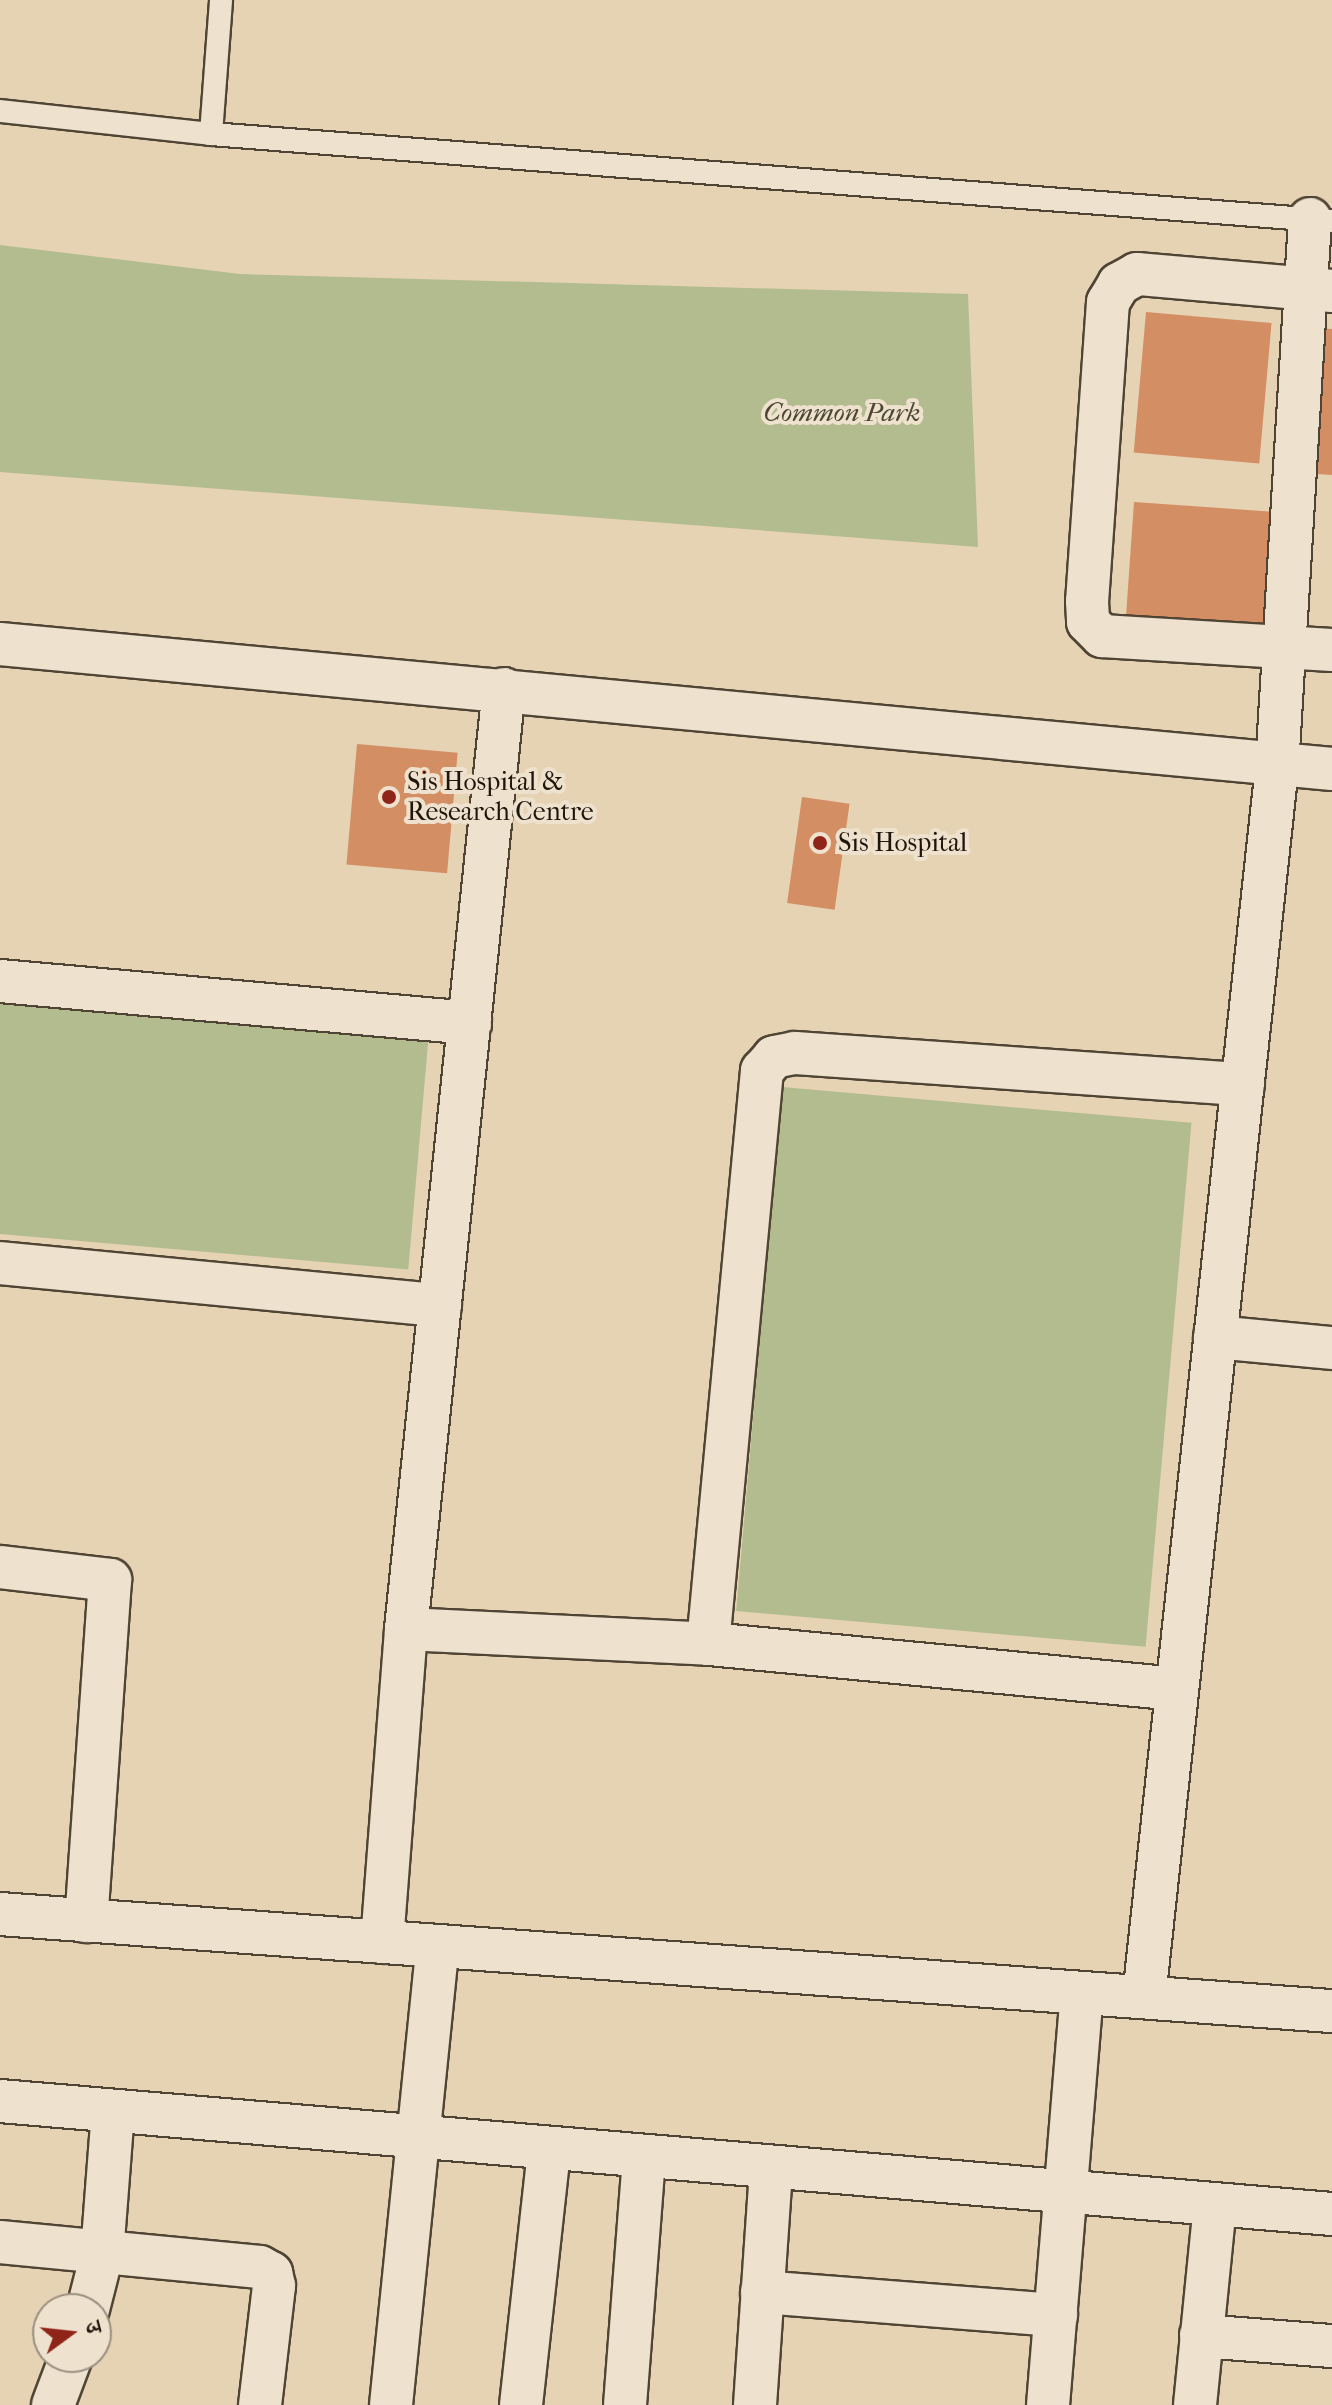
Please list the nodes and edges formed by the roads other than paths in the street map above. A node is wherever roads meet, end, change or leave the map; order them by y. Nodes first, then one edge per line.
1 (221, 0) edge
2 (0, 111) edge
3 (211, 134) junction
4 (1321, 220) edge
5 (1319, 290) edge
6 (0, 644) edge
7 (1285, 647) junction
8 (1332, 650) edge
9 (504, 689) junction
10 (1277, 767) junction
11 (1332, 769) edge
12 (0, 981) edge
13 (470, 1023) junction
14 (1243, 1084) junction
15 (0, 1263) edge
16 (440, 1305) junction
17 (1215, 1337) junction
18 (1332, 1348) edge
19 (0, 1567) edge
20 (406, 1629) junction
21 (708, 1644) junction
22 (1177, 1689) junction
23 (0, 1914) edge
24 (86, 1921) junction
25 (382, 1942) junction
26 (438, 1946) junction
27 (1082, 1993) junction
28 (1144, 1997) junction
29 (1332, 2011) edge
30 (0, 2101) edge
31 (113, 2111) junction
32 (416, 2138) junction
33 (549, 2150) junction
34 (644, 2159) junction
35 (771, 2168) junction
36 (1067, 2194) junction
37 (1215, 2205) junction
38 (1332, 2214) edge
39 (0, 2242) edge
40 (102, 2254) junction
41 (762, 2292) junction
42 (92, 2293) edge
43 (1056, 2315) junction
44 (1201, 2336) junction
45 (1332, 2346) edge
46 (65, 2373) edge
47 (53, 2405) edge
48 (260, 2405) edge
49 (391, 2405) edge
50 (521, 2405) edge
51 (625, 2405) edge
52 (755, 2405) edge
53 (1048, 2405) edge
54 (1195, 2405) edge

1 - 3 lane
2 - 3 lane
3 - 4 lane
4 - 5 street
5 - 7 street
5 - 7 street
6 - 9 street
7 - 8 street
7 - 10 street
9 - 10 street
9 - 13 street
10 - 11 street
10 - 14 street
12 - 13 street
13 - 16 street
14 - 17 street
14 - 21 street
15 - 16 street
16 - 20 street
17 - 18 street
17 - 22 street
19 - 24 street
20 - 21 street
20 - 25 street
21 - 22 street
22 - 28 street
23 - 24 street
24 - 25 street
25 - 26 street
26 - 27 street
26 - 32 street
27 - 28 street
27 - 36 street
28 - 29 street
30 - 31 street
31 - 32 street
31 - 40 street
32 - 33 street
32 - 49 street
33 - 34 street
33 - 50 street
34 - 35 street
34 - 51 street
35 - 36 street
35 - 41 street
36 - 37 street
36 - 43 street
37 - 38 street
37 - 44 street
39 - 40 street
40 - 42 street
40 - 48 street
41 - 43 street
41 - 52 street
43 - 53 street
44 - 45 street
44 - 54 street
46 - 47 street

